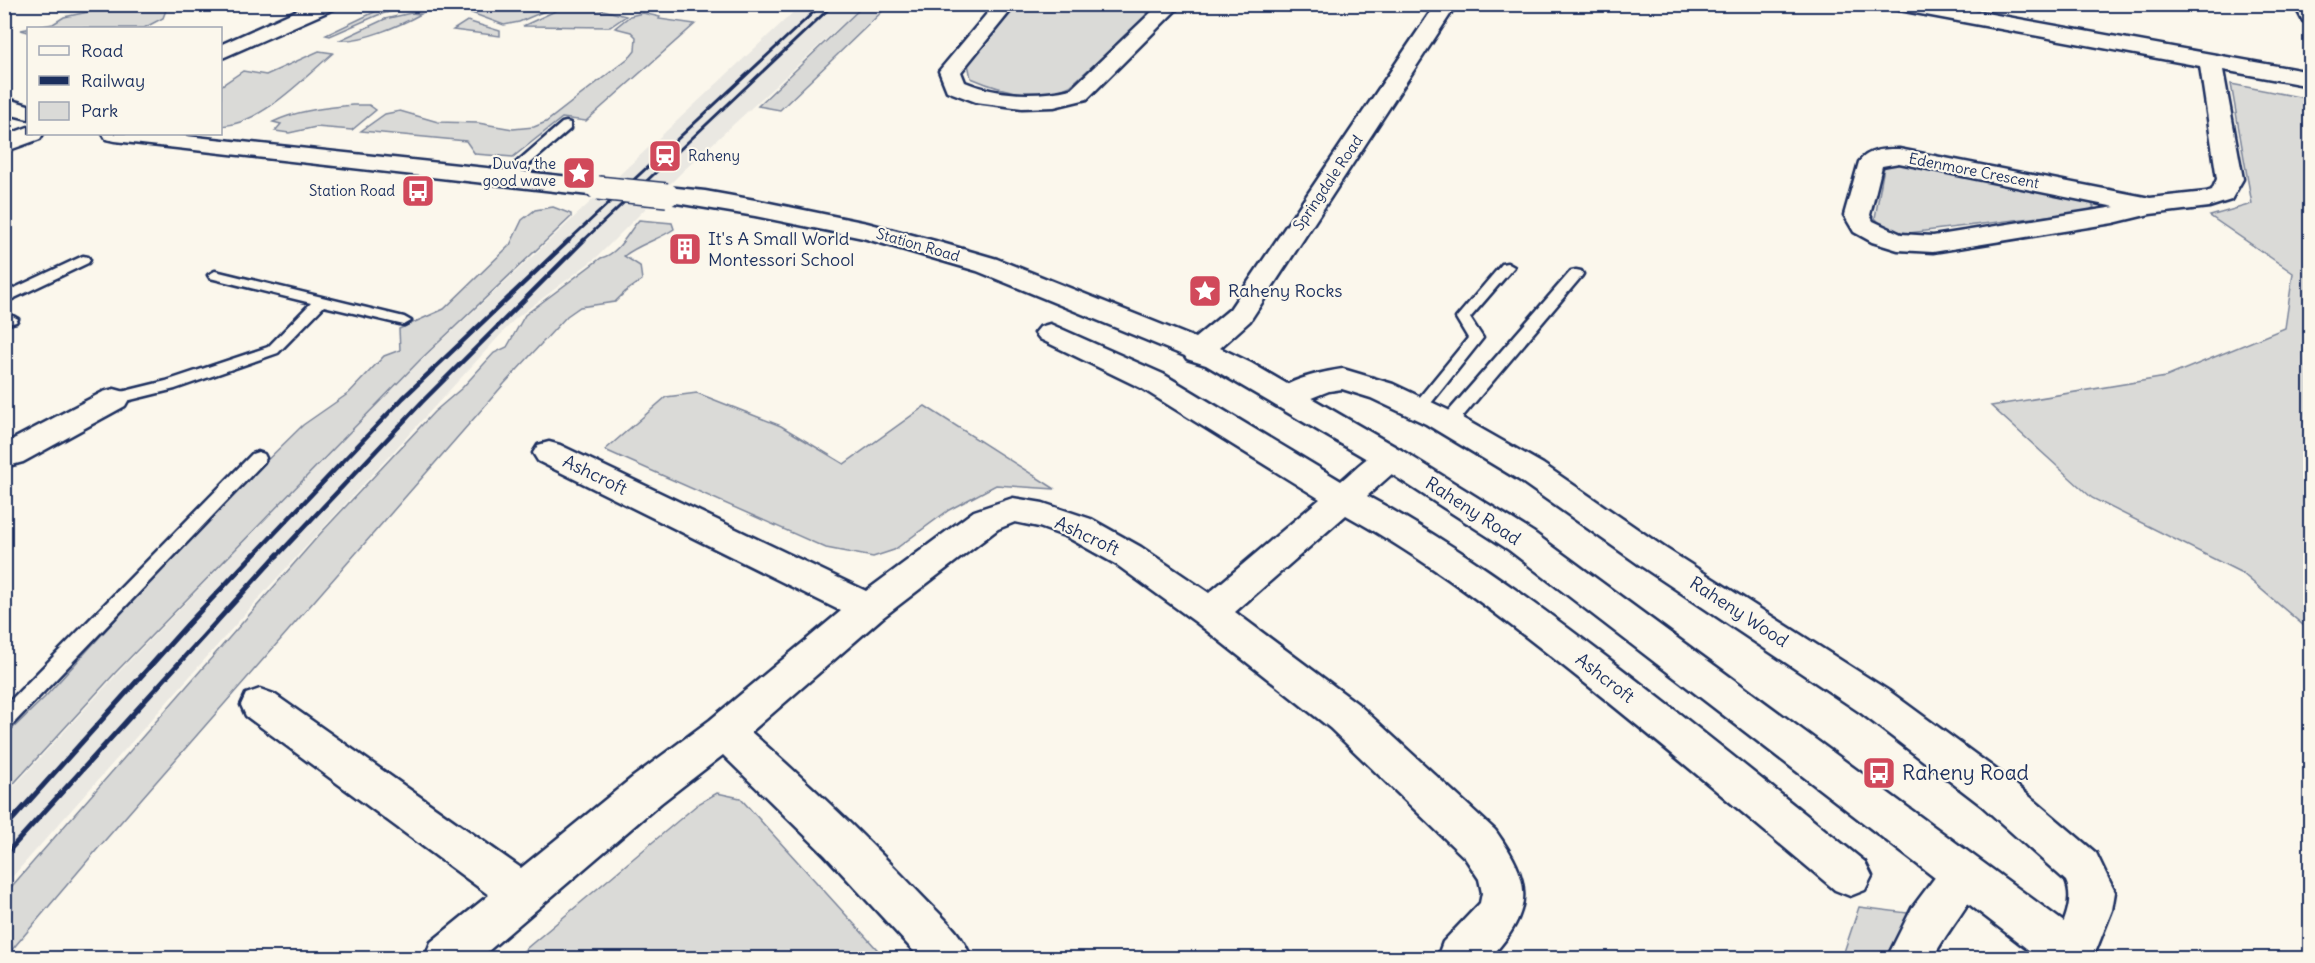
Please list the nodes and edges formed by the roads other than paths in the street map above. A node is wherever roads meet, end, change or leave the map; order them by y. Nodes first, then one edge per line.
1 (329, 4) edge
2 (1006, 4) edge
3 (1172, 4) edge
4 (1447, 4) edge
5 (1899, 4) edge
6 (2304, 4) edge
7 (2310, 17) edge
8 (224, 52) edge
9 (2211, 62) junction
10 (2310, 79) edge
11 (4, 105) edge
12 (27, 112) edge
13 (566, 126) dead end
14 (29, 135) edge
15 (123, 135) edge
16 (173, 135) edge
17 (194, 144) junction
18 (4, 145) edge
19 (506, 178) junction
20 (2150, 206) junction
21 (83, 260) dead end
22 (1508, 267) dead end
23 (1576, 274) dead end
24 (215, 275) dead end
25 (4, 299) edge
26 (321, 301) junction
27 (404, 321) dead end
28 (1050, 333) dead end
29 (1197, 352) junction
30 (1286, 398) junction
31 (114, 399) joint
32 (1434, 416) junction
33 (549, 453) dead end
34 (258, 458) dead end
35 (1390, 458) junction
36 (7, 460) edge
37 (1346, 499) junction
38 (869, 608) junction
39 (1210, 613) junction
40 (260, 705) dead end
41 (4, 720) edge
42 (724, 732) junction
43 (1963, 874) junction
44 (1850, 876) dead end
45 (524, 895) junction
46 (2073, 957) edge
47 (447, 958) edge
48 (949, 958) edge
49 (1459, 958) edge
50 (1909, 958) edge

1 - 8 street
2 - 3 street
4 - 29 street, Springdale Road
5 - 9 street
6 - 7 street
9 - 10 street
9 - 20 street, Edenmore Crescent
11 - 12 street
13 - 19 lane
14 - 18 street
15 - 17 street, Station Road
16 - 17 street, Station Road
17 - 19 street, Station Road
19 - 29 street, Station Road, bridge
20 - 20 street, Edenmore Crescent
21 - 25 lane
22 - 32 lane
23 - 32 lane
24 - 26 lane
26 - 27 lane
26 - 31 lane
28 - 37 street, Ashcroft
29 - 30 street, Raheny Road
30 - 32 street, Raheny Wood
30 - 35 street, Raheny Road
31 - 36 street
32 - 46 street, Raheny Wood
33 - 38 street, Ashcroft
34 - 41 lane
35 - 37 street
35 - 43 street, Raheny Road
37 - 39 street
37 - 44 street, Ashcroft
38 - 39 street, Ashcroft
38 - 42 street, Ashcroft
39 - 49 street, Ashcroft
40 - 45 street
42 - 45 street, Ashcroft
42 - 48 street
43 - 46 street, Raheny Road
43 - 50 street
45 - 47 street, Ashcroft

